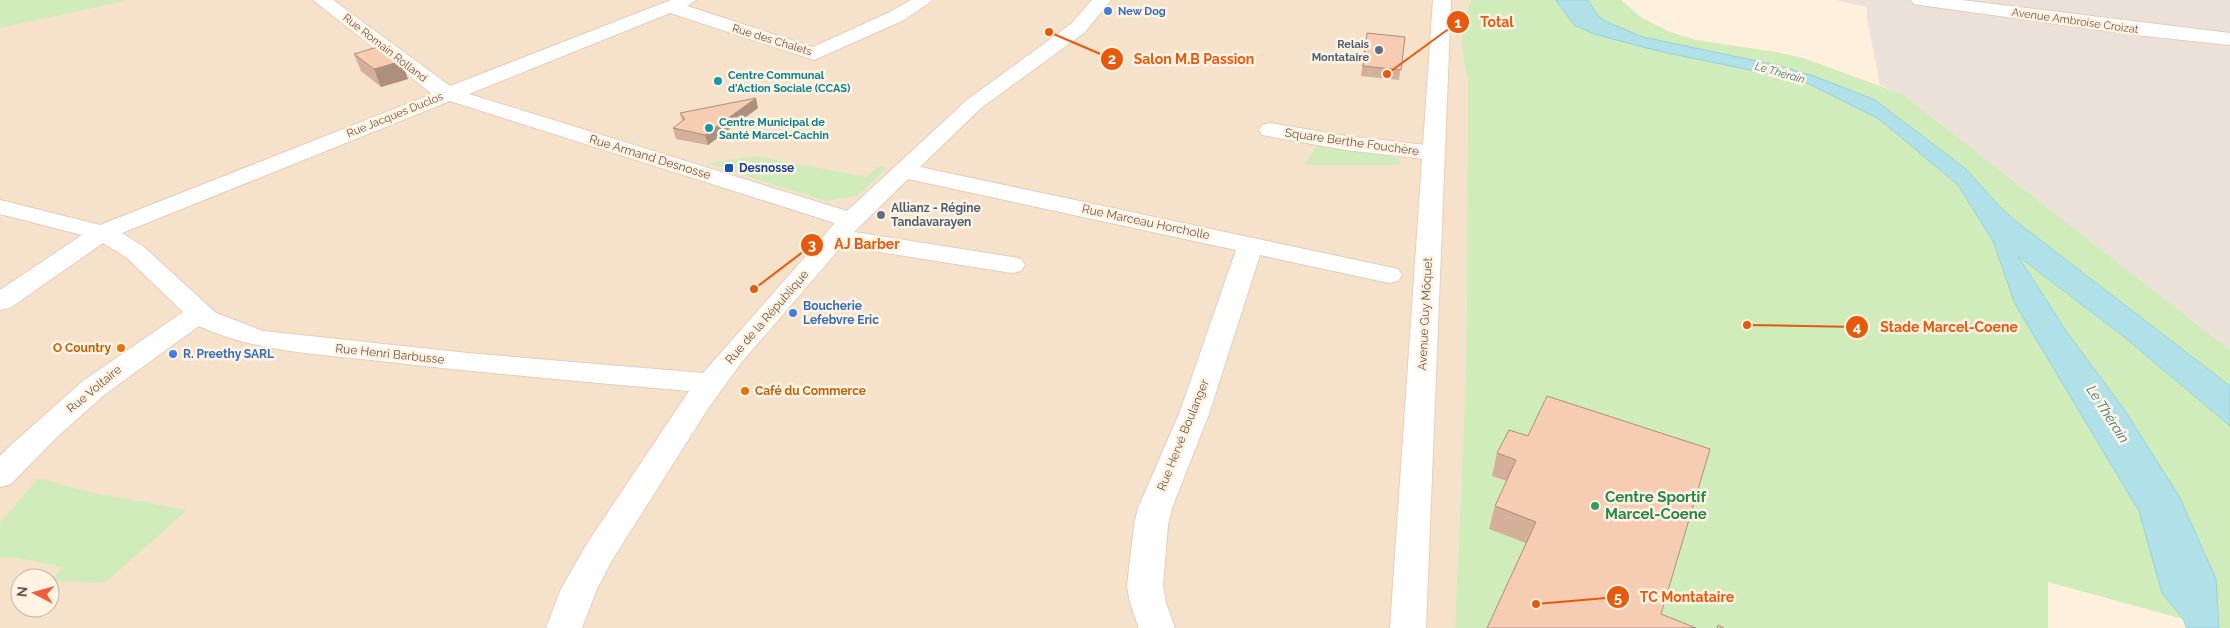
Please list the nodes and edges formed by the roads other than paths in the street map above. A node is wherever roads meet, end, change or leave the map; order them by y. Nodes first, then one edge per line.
1 (322, 0) edge
2 (924, 0) edge
3 (1102, 0) edge
4 (1442, 0) edge
5 (1920, 0) edge
6 (679, 4) edge
7 (2230, 39) edge
8 (449, 94) junction
9 (1270, 130) dead end
10 (1434, 153) junction
11 (904, 171) junction
12 (0, 208) edge
13 (843, 229) junction
14 (104, 232) junction
15 (1250, 245) junction
16 (1012, 265) dead end
17 (1389, 274) dead end
18 (0, 302) edge
19 (198, 314) junction
20 (711, 383) junction
21 (0, 476) edge
22 (564, 628) edge
23 (1157, 628) edge
24 (1408, 628) edge

1 - 8 street, Rue Romain Rolland
2 - 6 street, Rue des Chalets
3 - 11 street, Rue de la République
4 - 10 street, Avenue Guy Môquet
5 - 7 street, Avenue Ambroise Croizat
6 - 8 street, Rue Jacques Duclos
8 - 13 street, Rue Armand Desnosse
8 - 14 street, Rue Jacques Duclos
9 - 10 street, Square Berthe Fouchère
10 - 24 street, Avenue Guy Môquet
11 - 13 street, Rue de la République
11 - 15 street, Rue Marceau Horcholle
12 - 14 street
13 - 16 street, Rue Armand Desnosse
13 - 20 street, Rue de la République
14 - 18 street, Rue Jacques Duclos
14 - 19 street, Rue Henri Barbusse
15 - 17 street, Rue Marceau Horcholle
15 - 23 street, Rue Hervé Boulanger
19 - 20 street, Rue Henri Barbusse
19 - 21 street, Rue Voltaire
20 - 22 street, Rue de la République

